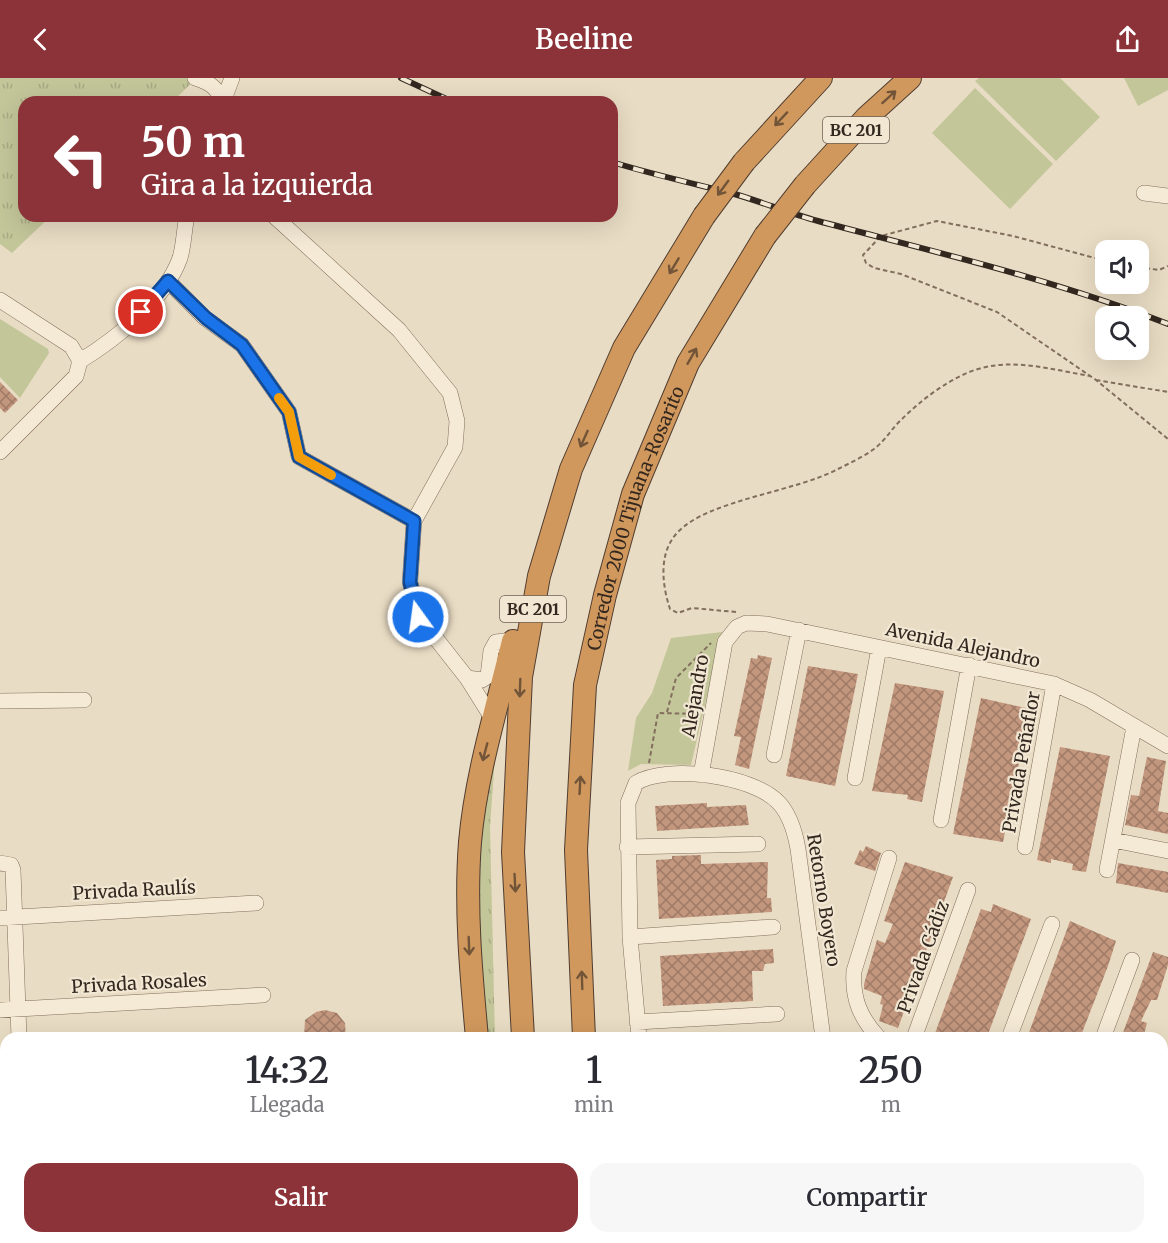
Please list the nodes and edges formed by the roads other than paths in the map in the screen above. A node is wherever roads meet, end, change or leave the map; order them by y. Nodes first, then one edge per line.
1 (195, 78) edge
2 (232, 78) edge
3 (821, 78) edge
4 (910, 78) edge
5 (219, 96) edge
6 (225, 96) edge
7 (1144, 193) dead end
8 (1168, 196) edge
9 (186, 222) edge
10 (281, 222) edge
11 (168, 281) junction
12 (0, 300) edge
13 (80, 361) junction
14 (2, 445) edge
15 (414, 521) junction
16 (738, 628) joint
17 (799, 630) junction
18 (520, 639) junction
19 (879, 648) junction
20 (969, 665) junction
21 (468, 678) junction
22 (1054, 684) junction
23 (84, 700) dead end
24 (0, 701) edge
25 (494, 722) junction
26 (1134, 727) junction
27 (1168, 746) edge
28 (774, 755) dead end
29 (701, 775) junction
30 (855, 778) dead end
31 (941, 820) dead end
32 (1113, 840) junction
33 (758, 844) dead end
34 (627, 847) junction
35 (1025, 848) dead end
36 (1168, 851) edge
37 (889, 858) dead end
38 (5, 864) edge
39 (1107, 870) dead end
40 (968, 890) dead end
41 (256, 903) dead end
42 (7, 917) edge
43 (1052, 924) dead end
44 (773, 927) dead end
45 (630, 937) junction
46 (1132, 960) dead end
47 (263, 995) dead end
48 (0, 1010) edge
49 (18, 1010) junction
50 (777, 1014) dead end
51 (637, 1022) junction
52 (19, 1032) edge
53 (476, 1032) edge
54 (523, 1032) edge
55 (584, 1032) edge
56 (638, 1032) edge
57 (822, 1032) edge
58 (874, 1032) edge
59 (916, 1032) edge
60 (1011, 1032) edge
61 (1105, 1032) edge

1 - 5 street
2 - 6 street
3 -> 18 highway, BC 201, bridge
55 -> 4 highway, Corredor 2000 Tijuana-Rosarito / BC 201, bridge
7 - 8 street
9 - 11 street
10 - 15 street
11 - 13 street
11 - 15 street
12 - 13 street
13 - 14 street
15 - 21 street
16 - 17 street, Avenida Alejandro
16 - 29 street, Alejandro
17 - 19 street, Avenida Alejandro
17 - 28 street
18 - 21 street
18 - 25 highway
18 -> 54 highway, BC 201
19 - 20 street, Avenida Alejandro
19 - 30 street
20 - 22 street, Avenida Alejandro
20 - 31 street
21 - 25 street
22 - 26 street, Avenida Alejandro
22 - 35 street, Privada Peñaflor
23 - 24 street
25 -> 53 highway
26 - 27 street, Avenida Alejandro
26 - 32 street
29 - 34 street, Retorno Boyero
29 - 57 street, Retorno Boyero
32 - 36 street
32 - 39 street
33 - 34 street
34 - 45 street
37 - 58 street
38 - 42 street
40 - 59 street, Privada Cádiz
41 - 42 street, Privada Raulís
42 - 49 street
43 - 60 street
44 - 45 street
45 - 51 street
46 - 61 street
47 - 49 street, Privada Rosales
48 - 49 street, Privada Rosales
49 - 52 street
50 - 51 street
51 - 56 street

